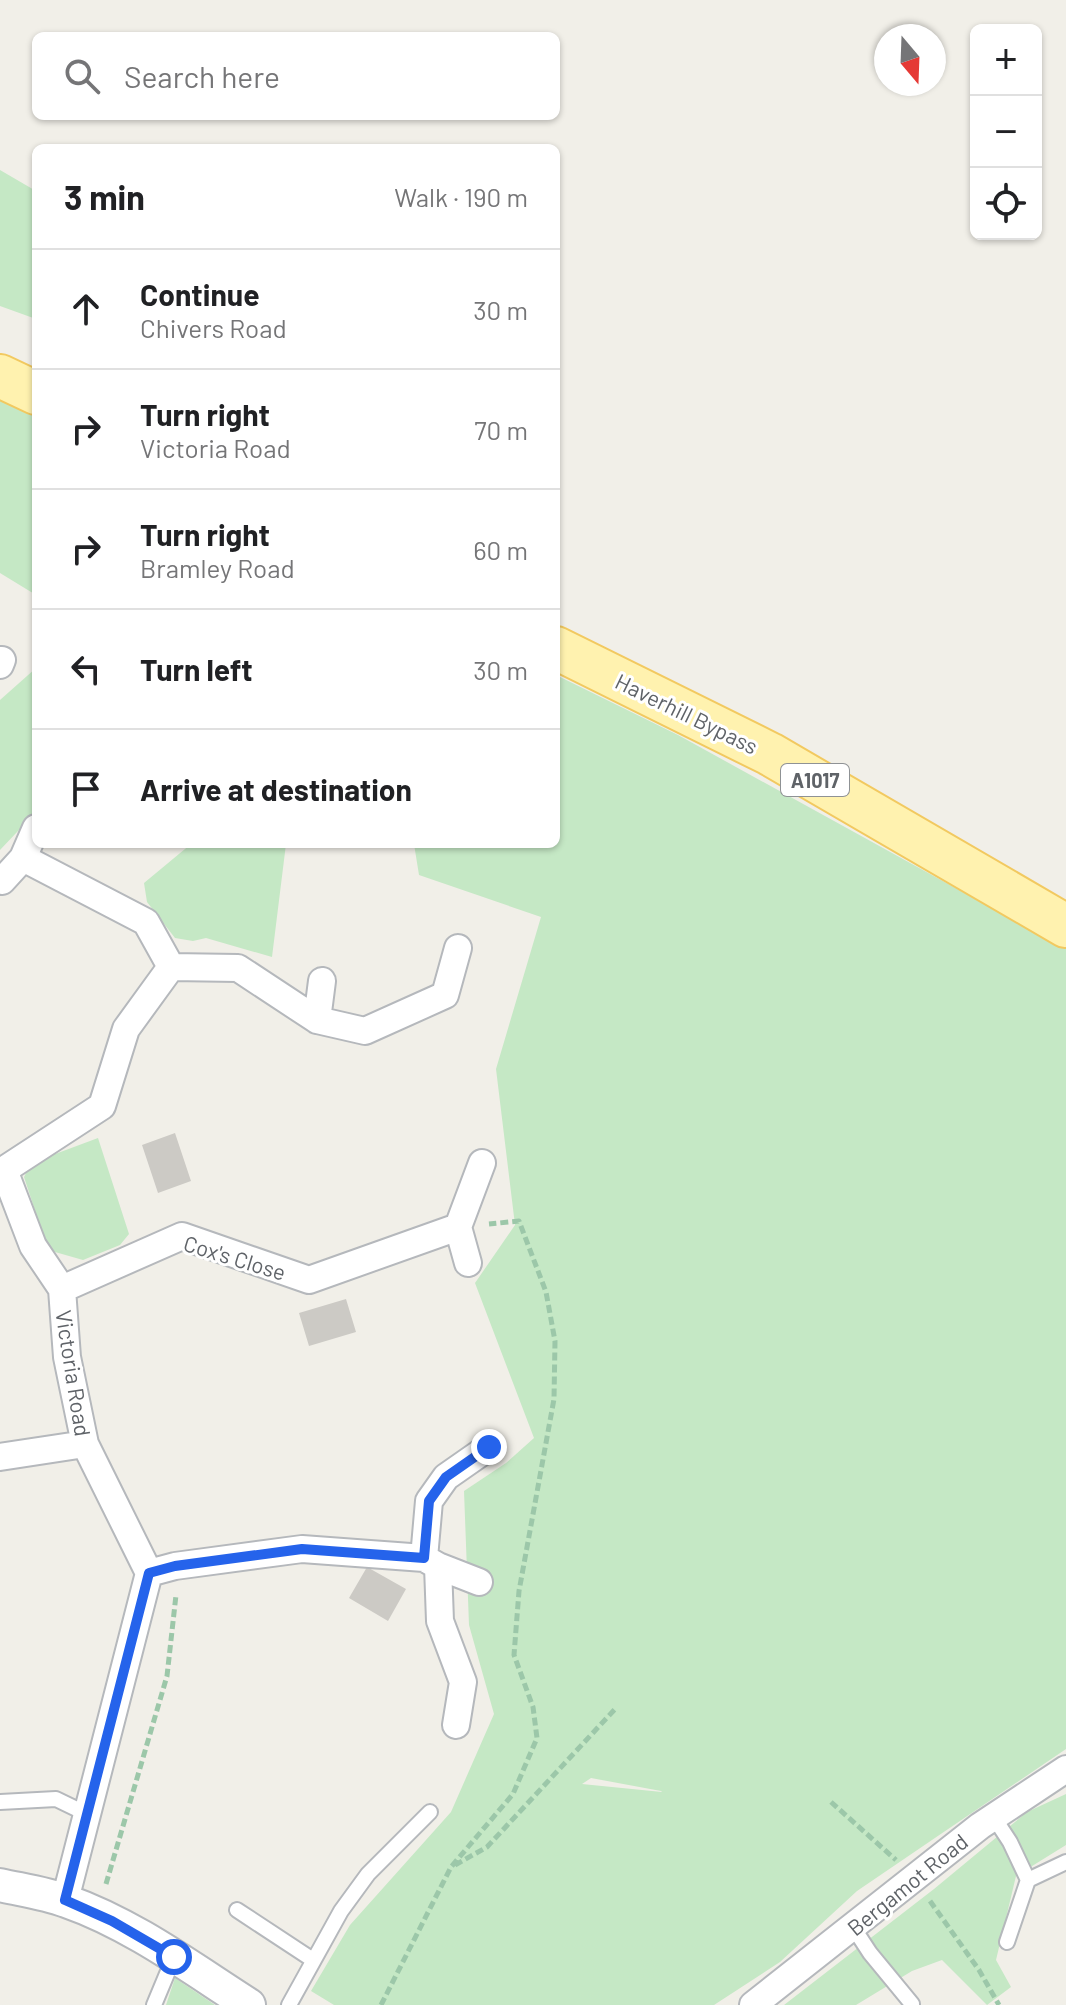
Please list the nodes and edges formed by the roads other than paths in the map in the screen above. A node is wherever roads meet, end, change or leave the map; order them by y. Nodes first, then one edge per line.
1 (0, 376) edge
2 (32, 391) edge
3 (560, 650) edge
4 (32, 837) edge
5 (23, 858) junction
6 (2, 881) dead end
7 (1066, 926) edge
8 (458, 948) dead end
9 (171, 967) junction
10 (322, 981) dead end
11 (317, 1020) junction
12 (482, 1163) dead end
13 (2, 1166) edge
14 (458, 1227) junction
15 (468, 1263) dead end
16 (62, 1289) junction
17 (85, 1444) junction
18 (489, 1447) dead end
19 (0, 1457) edge
20 (431, 1562) junction
21 (149, 1573) junction
22 (479, 1582) dead end
23 (456, 1725) dead end
24 (1066, 1769) edge
25 (0, 1802) edge
26 (430, 1812) dead end
27 (87, 1814) junction
28 (993, 1816) junction
29 (1066, 1862) edge
30 (1028, 1880) junction
31 (0, 1885) edge
32 (65, 1900) junction
33 (237, 1910) dead end
34 (853, 1927) junction
35 (1007, 1942) dead end
36 (174, 1957) junction
37 (313, 1960) junction
38 (912, 2004) edge
39 (154, 2005) edge
40 (249, 2005) edge
41 (289, 2005) edge
42 (753, 2005) edge

1 - 2 main road
3 - 7 main road, Haverhill Bypass / A1017
4 - 5 street
5 - 6 street
5 - 9 street
8 - 11 street
9 - 11 street
9 - 13 street, Victoria Road
10 - 11 street
12 - 14 street
13 - 16 street, Victoria Road
14 - 15 street
14 - 16 street, Cox's Close
16 - 17 street, Victoria Road
17 - 19 street
17 - 21 street, Victoria Road
18 - 20 street
20 - 21 street
20 - 22 street
20 - 23 street
21 - 27 street
24 - 28 street, Bergamot Road
25 - 27 lane
26 - 37 lane
27 - 32 street
28 - 30 lane
28 - 34 street, Bergamot Road
29 - 30 lane
30 - 35 lane
31 - 32 street
32 - 36 street
33 - 37 lane
34 - 38 lane
34 - 42 street, Bergamot Road
36 - 39 lane
36 - 40 street
37 - 41 lane

